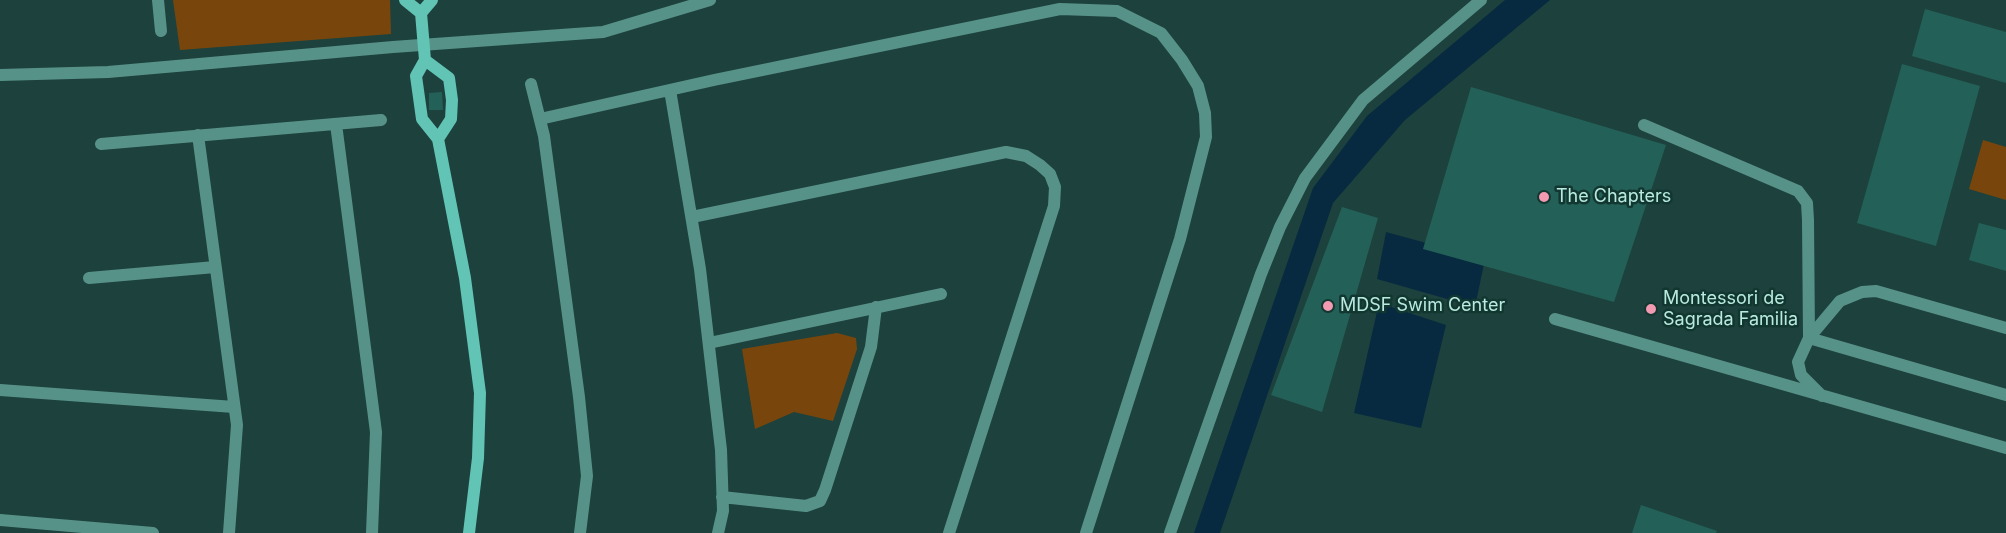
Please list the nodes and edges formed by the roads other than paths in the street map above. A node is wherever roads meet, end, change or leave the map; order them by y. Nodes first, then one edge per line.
1 (158, 0) edge
2 (405, 0) edge
3 (432, 0) edge
4 (710, 0) edge
5 (1481, 0) edge
6 (421, 13) junction
7 (161, 31) dead end
8 (424, 45) junction
9 (425, 60) junction
10 (0, 75) edge
11 (531, 84) dead end
12 (670, 90) junction
13 (540, 119) junction
14 (381, 120) dead end
15 (336, 124) junction
16 (1644, 125) dead end
17 (198, 135) junction
18 (438, 139) junction
19 (101, 144) dead end
20 (692, 217) junction
21 (215, 267) junction
22 (89, 278) dead end
23 (941, 294) dead end
24 (876, 308) junction
25 (1555, 319) dead end
26 (2006, 328) edge
27 (1809, 338) junction
28 (709, 343) junction
29 (0, 390) edge
30 (2006, 395) edge
31 (1822, 396) junction
32 (234, 407) junction
33 (2006, 447) edge
34 (722, 497) junction
35 (0, 520) edge
36 (153, 533) edge
37 (229, 533) edge
38 (372, 533) edge
39 (469, 533) edge
40 (580, 533) edge
41 (718, 533) edge
42 (949, 533) edge
43 (1086, 533) edge
44 (1170, 533) edge

1 - 7 street
2 - 6 street
3 - 6 street
4 - 8 street
5 - 44 street
6 - 8 street
8 - 9 street
8 - 10 street
9 - 18 street
9 - 18 street
11 - 13 street
12 - 13 street
12 - 20 street
12 - 43 street
13 - 40 street
14 - 15 street
15 - 17 street
15 - 38 street
16 - 27 street
17 - 19 street
17 - 21 street
18 - 39 street
20 - 28 street
20 - 42 street
21 - 22 street
21 - 32 street
23 - 24 street
24 - 28 street
24 - 34 street
25 - 31 street
26 - 27 street
27 - 30 street
27 - 31 street
28 - 34 street
29 - 32 street
31 - 33 street
32 - 37 street
34 - 41 street
35 - 36 street

